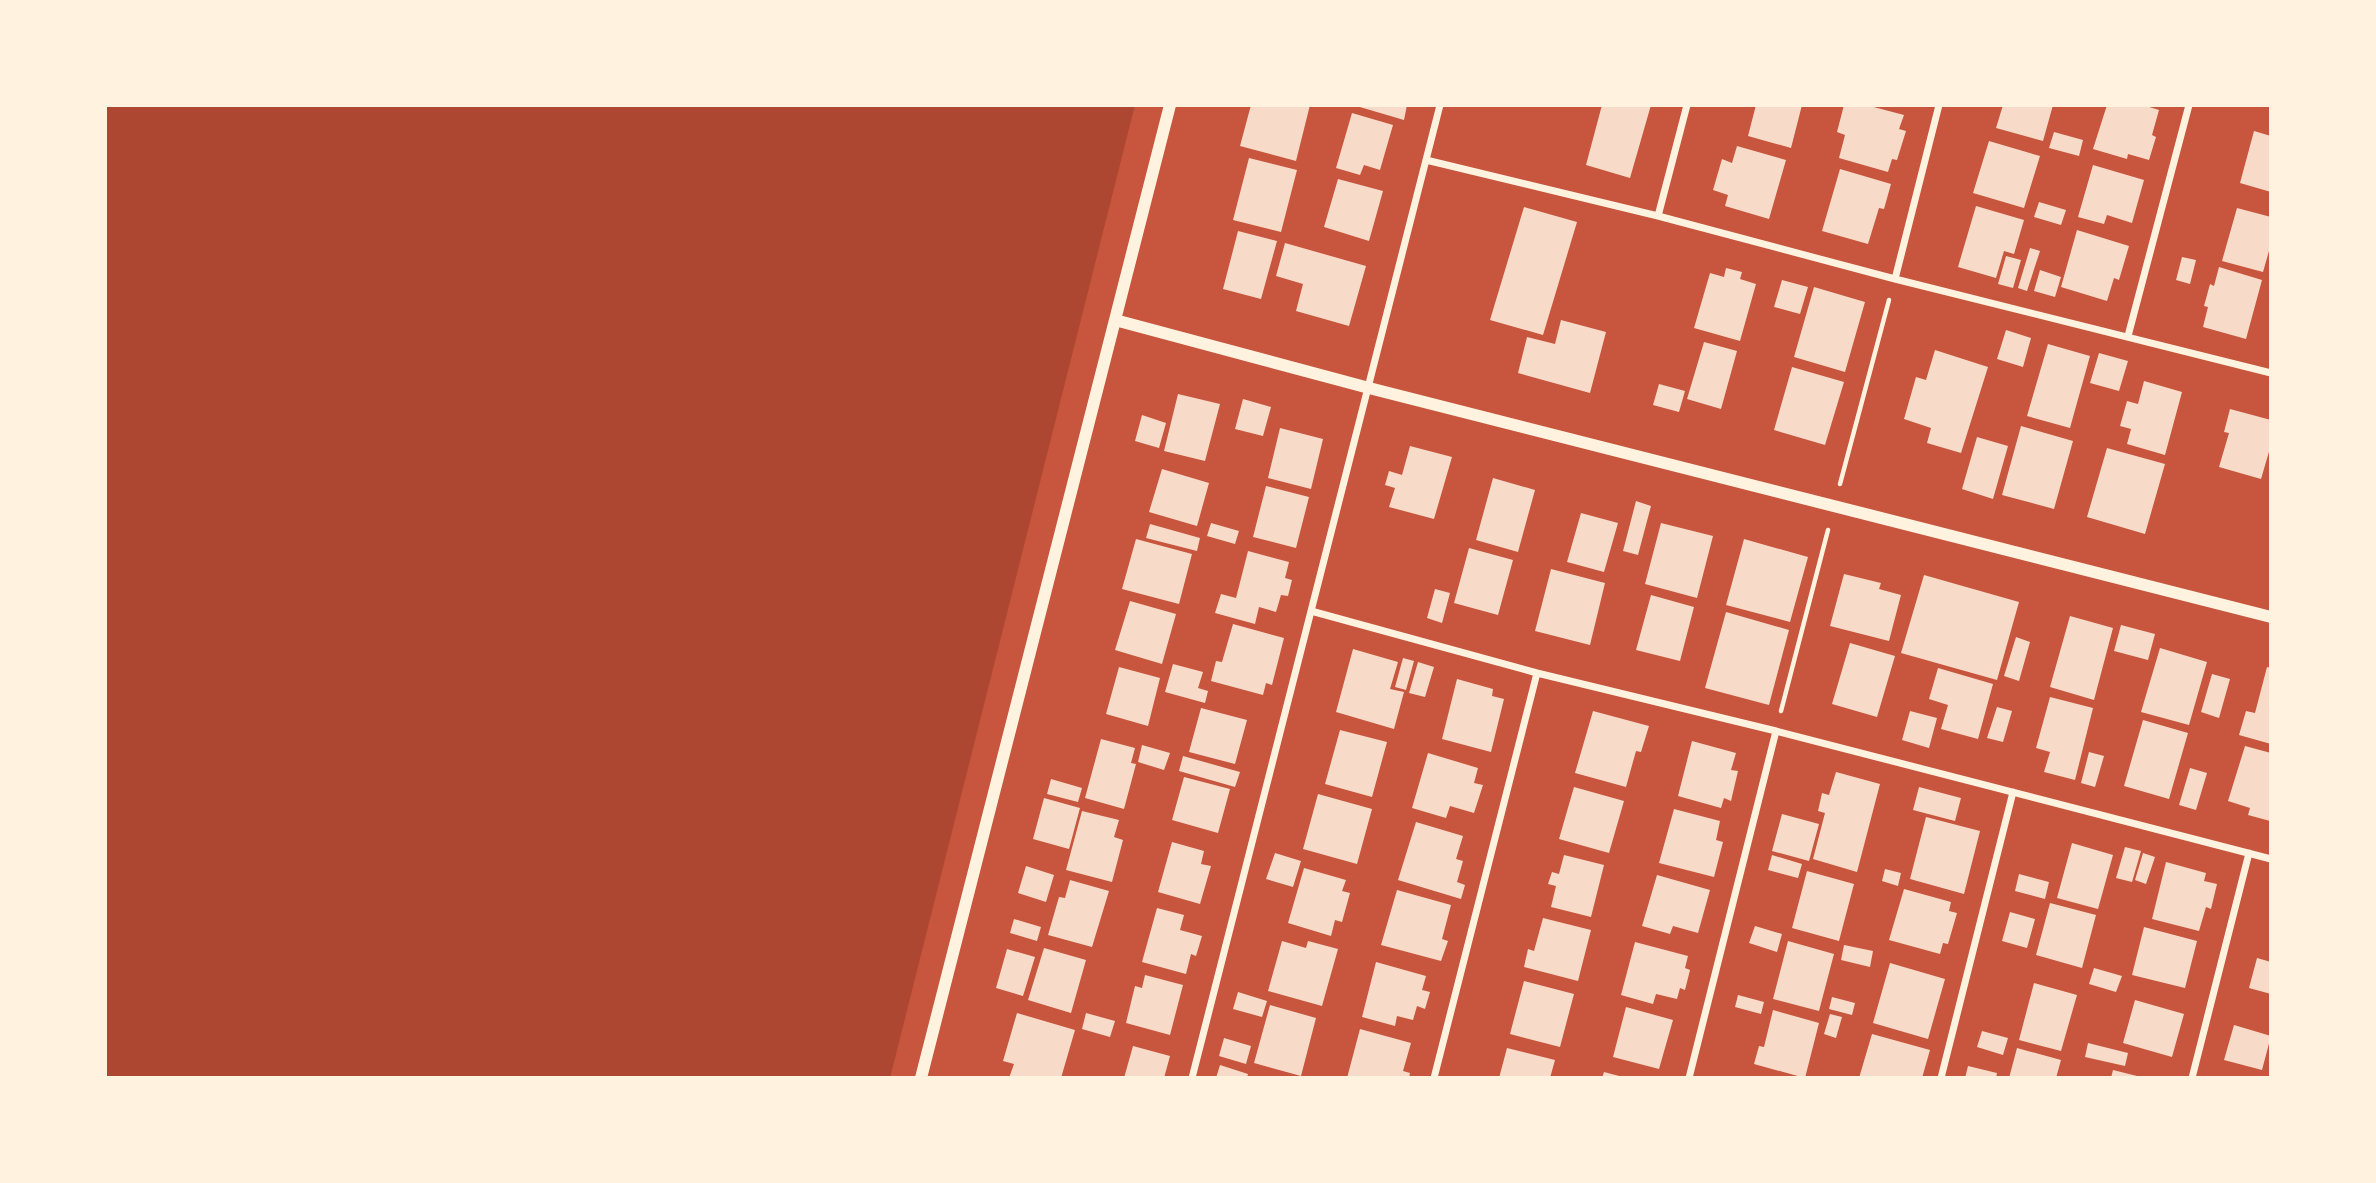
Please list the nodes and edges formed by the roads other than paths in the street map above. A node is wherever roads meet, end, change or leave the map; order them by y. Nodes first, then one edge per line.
1 (1170, 105) edge
2 (1440, 105) edge
3 (1687, 105) edge
4 (1940, 105) edge
5 (2189, 105) edge
6 (1426, 160) junction
7 (1658, 216) junction
8 (1895, 279) junction
9 (1115, 320) junction
10 (2128, 336) junction
11 (2271, 373) edge
12 (1369, 388) junction
13 (1311, 611) junction
14 (2271, 617) edge
15 (1537, 673) junction
16 (1776, 732) junction
17 (2013, 792) junction
18 (2249, 853) junction
19 (2271, 859) edge
20 (921, 1078) edge
21 (1192, 1078) edge
22 (1434, 1078) edge
23 (1689, 1078) edge
24 (1941, 1078) edge
25 (2192, 1078) edge

1 - 9 street
2 - 6 street
3 - 7 street
4 - 8 street
5 - 10 street
6 - 7 street
6 - 12 street
7 - 8 street
8 - 10 street
9 - 12 street
9 - 20 street
10 - 11 street
12 - 13 street
12 - 14 street
13 - 15 street
13 - 21 street
15 - 16 street
15 - 22 street
16 - 17 street
16 - 23 street
17 - 18 street
17 - 24 street
18 - 19 street
18 - 25 street

